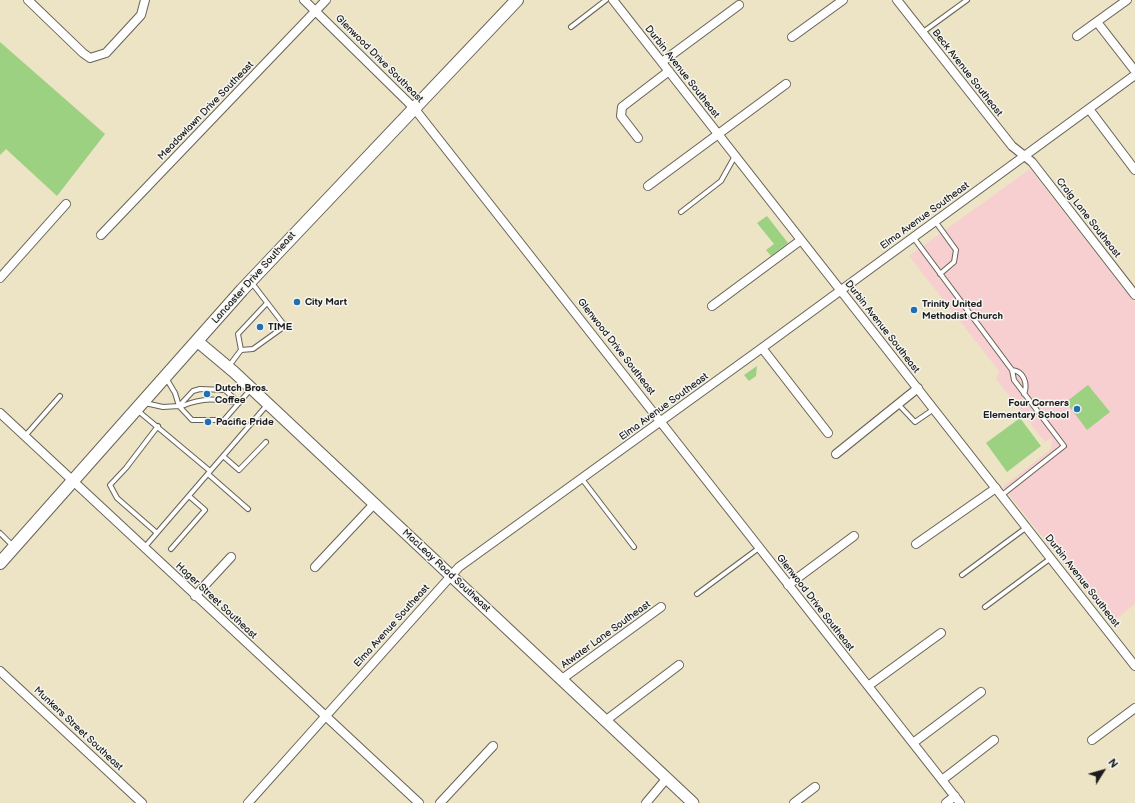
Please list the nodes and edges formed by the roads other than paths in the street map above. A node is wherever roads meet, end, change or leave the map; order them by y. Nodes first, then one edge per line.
1 (28, 0) edge
2 (145, 0) edge
3 (304, 0) edge
4 (326, 0) edge
5 (517, 0) edge
6 (606, 0) edge
7 (613, 0) edge
8 (843, 0) edge
9 (897, 0) edge
10 (967, 0) edge
11 (1127, 0) edge
12 (739, 6) dead end
13 (316, 11) junction
14 (1097, 22) junction
15 (571, 27) dead end
16 (922, 32) junction
17 (1077, 36) dead end
18 (792, 37) dead end
19 (662, 62) junction
20 (669, 71) junction
21 (1135, 71) edge
22 (1135, 75) edge
23 (786, 84) dead end
24 (414, 108) junction
25 (1089, 109) junction
26 (718, 134) junction
27 (638, 138) dead end
28 (735, 156) junction
29 (1023, 156) junction
30 (1135, 170) edge
31 (648, 186) dead end
32 (66, 204) dead end
33 (681, 212) dead end
34 (935, 221) junction
35 (101, 235) dead end
36 (913, 237) junction
37 (801, 240) junction
38 (940, 274) junction
39 (0, 278) edge
40 (251, 281) junction
41 (841, 290) junction
42 (1135, 295) edge
43 (267, 303) junction
44 (712, 306) dead end
45 (196, 341) junction
46 (762, 348) junction
47 (241, 350) junction
48 (228, 367) junction
49 (1012, 370) junction
50 (165, 376) junction
51 (918, 388) junction
52 (251, 389) junction
53 (1024, 394) junction
54 (60, 396) dead end
55 (239, 403) junction
56 (898, 404) junction
57 (267, 405) junction
58 (139, 406) junction
59 (179, 406) junction
60 (934, 409) junction
61 (0, 413) edge
62 (661, 422) junction
63 (158, 426) junction
64 (828, 433) dead end
65 (24, 436) junction
66 (266, 442) dead end
67 (836, 454) dead end
68 (223, 456) junction
69 (209, 472) junction
70 (582, 479) junction
71 (72, 482) junction
72 (996, 488) junction
73 (1002, 495) junction
74 (189, 496) junction
75 (374, 504) junction
76 (248, 509) dead end
77 (1027, 527) junction
78 (0, 533) edge
79 (157, 533) junction
80 (854, 536) dead end
81 (916, 544) dead end
82 (14, 547) junction
83 (634, 547) dead end
84 (144, 548) junction
85 (759, 548) junction
86 (172, 549) dead end
87 (230, 557) dead end
88 (1051, 558) junction
89 (0, 564) edge
90 (315, 567) dead end
91 (962, 575) dead end
92 (451, 576) junction
93 (788, 585) junction
94 (697, 594) dead end
95 (195, 596) junction
96 (661, 607) dead end
97 (984, 607) dead end
98 (941, 633) dead end
99 (680, 665) dead end
100 (1135, 666) edge
101 (0, 670) edge
102 (562, 679) junction
103 (868, 686) junction
104 (982, 692) dead end
105 (1135, 708) edge
106 (325, 716) junction
107 (605, 721) junction
108 (994, 740) dead end
109 (1092, 740) dead end
110 (913, 743) junction
111 (493, 746) dead end
112 (667, 778) junction
113 (942, 780) junction
114 (815, 788) dead end
115 (958, 800) edge
116 (142, 803) edge
117 (248, 803) edge
118 (419, 803) edge
119 (440, 803) edge
120 (646, 803) edge
121 (693, 803) edge
122 (794, 803) edge
123 (946, 803) edge

1 - 2 street
3 - 13 street, Glenwood Drive Southeast
4 - 13 street, Meadowlawn Drive Southeast
5 - 24 main road, Lancaster Drive Southeast
6 - 15 lane
7 - 19 street, Durbin Avenue Southeast
8 - 18 street
9 - 16 street, Beck Avenue Southeast
10 - 16 lane
11 - 14 street
12 - 19 street
13 - 24 street, Glenwood Drive Southeast
13 - 35 street, Meadowlawn Drive Southeast
14 - 17 street
14 - 21 street
16 - 29 street, Beck Avenue Southeast
19 - 20 street, Durbin Avenue Southeast
20 - 26 street, Durbin Avenue Southeast
20 - 27 street
22 - 25 street, Elma Avenue Southeast
23 - 26 street
24 - 40 main road, Lancaster Drive Southeast
24 - 62 street, Glenwood Drive Southeast
25 - 29 street, Elma Avenue Southeast
25 - 30 street
26 - 28 street, Durbin Avenue Southeast
26 - 31 street
28 - 33 lane
28 - 37 street, Durbin Avenue Southeast
29 - 34 street, Elma Avenue Southeast
29 - 42 street, Craig Lane Southeast
32 - 39 street
34 - 36 street, Elma Avenue Southeast
34 - 38 lane
36 - 38 lane
36 - 41 street, Elma Avenue Southeast
37 - 41 street, Durbin Avenue Southeast
37 - 44 street
38 - 49 lane
40 - 43 lane
40 - 45 main road, Lancaster Drive Southeast
41 - 46 street, Elma Avenue Southeast
41 - 51 street, Durbin Avenue Southeast
43 - 47 lane
43 - 47 lane
45 - 48 street, MacLeay Road Southeast
45 - 50 main road, Lancaster Drive Southeast
46 - 62 street, Elma Avenue Southeast
46 - 64 street
47 - 48 lane
48 - 52 street, MacLeay Road Southeast
49 - 53 lane
49 - 53 lane
50 - 58 main road, Lancaster Drive Southeast
50 - 59 lane
51 - 56 street
51 - 60 street, Durbin Avenue Southeast
52 - 55 lane
52 - 57 street, MacLeay Road Southeast
53 - 73 lane
54 - 65 lane
55 - 59 lane
55 - 59 lane
55 - 59 lane
56 - 60 lane
56 - 67 street
57 - 68 lane
57 - 75 street, MacLeay Road Southeast
58 - 59 lane
58 - 63 lane
58 - 71 main road, Lancaster Drive Southeast
60 - 72 street, Durbin Avenue Southeast
61 - 65 street, Hager Street Southeast
62 - 70 street, Elma Avenue Southeast
62 - 85 street, Glenwood Drive Southeast
63 - 69 lane
63 - 79 lane
65 - 71 street, Hager Street Southeast
66 - 68 lane
68 - 69 lane
69 - 74 lane
69 - 76 lane
70 - 83 lane
70 - 92 street, Elma Avenue Southeast
71 - 82 main road, Lancaster Drive Southeast
71 - 84 street, Hager Street Southeast
72 - 73 street, Durbin Avenue Southeast
72 - 81 street
73 - 77 street, Durbin Avenue Southeast
74 - 79 lane
74 - 86 lane
75 - 90 street
75 - 92 street, MacLeay Road Southeast
77 - 88 street, Durbin Avenue Southeast
77 - 91 lane
78 - 82 lane
79 - 84 lane
80 - 93 street
82 - 89 main road, Lancaster Drive Southeast
84 - 95 street, Hager Street Southeast
85 - 93 street, Glenwood Drive Southeast
85 - 94 lane
87 - 95 street
88 - 97 lane
88 - 100 street, Durbin Avenue Southeast
92 - 102 street, MacLeay Road Southeast
92 - 106 street, Elma Avenue Southeast
93 - 103 street, Glenwood Drive Southeast
95 - 106 street, Hager Street Southeast
96 - 102 street, Atwater Lane Southeast
98 - 103 street
99 - 107 street
101 - 116 street, Munkers Street Southeast
102 - 107 street, MacLeay Road Southeast
103 - 110 street, Glenwood Drive Southeast
104 - 110 street
105 - 109 street
106 - 117 street, Elma Avenue Southeast
106 - 118 street, Hager Street Southeast
107 - 112 street, MacLeay Road Southeast
108 - 113 street
110 - 113 street, Glenwood Drive Southeast
111 - 119 street
112 - 120 street
112 - 121 street, MacLeay Road Southeast
113 - 115 street, Glenwood Drive Southeast
114 - 122 street
115 - 123 street

